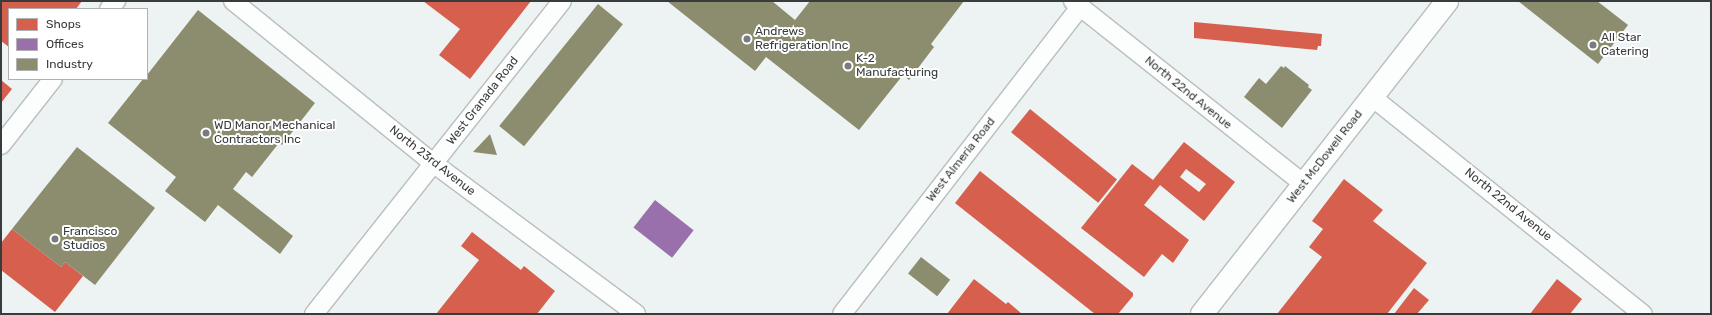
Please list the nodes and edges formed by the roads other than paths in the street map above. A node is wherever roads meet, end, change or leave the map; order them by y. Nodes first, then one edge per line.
1 (233, 1) edge
2 (562, 1) edge
3 (1447, 1) edge
4 (1077, 4) edge
5 (53, 80) edge
6 (1372, 97) junction
7 (1, 145) edge
8 (433, 163) junction
9 (1304, 184) junction
10 (314, 314) edge
11 (636, 314) edge
12 (842, 314) edge
13 (1202, 314) edge
14 (1643, 314) edge

1 - 8 street, North 23rd Avenue
2 - 8 street, West Granada Road
3 - 6 main road, West McDowell Road
4 - 9 street, North 22nd Avenue
4 - 12 street, West Almeria Road
5 - 7 street
6 - 9 main road, West McDowell Road
6 - 14 street, North 22nd Avenue
8 - 10 street, West Granada Road
8 - 11 street, North 23rd Avenue
9 - 13 main road, West McDowell Road

